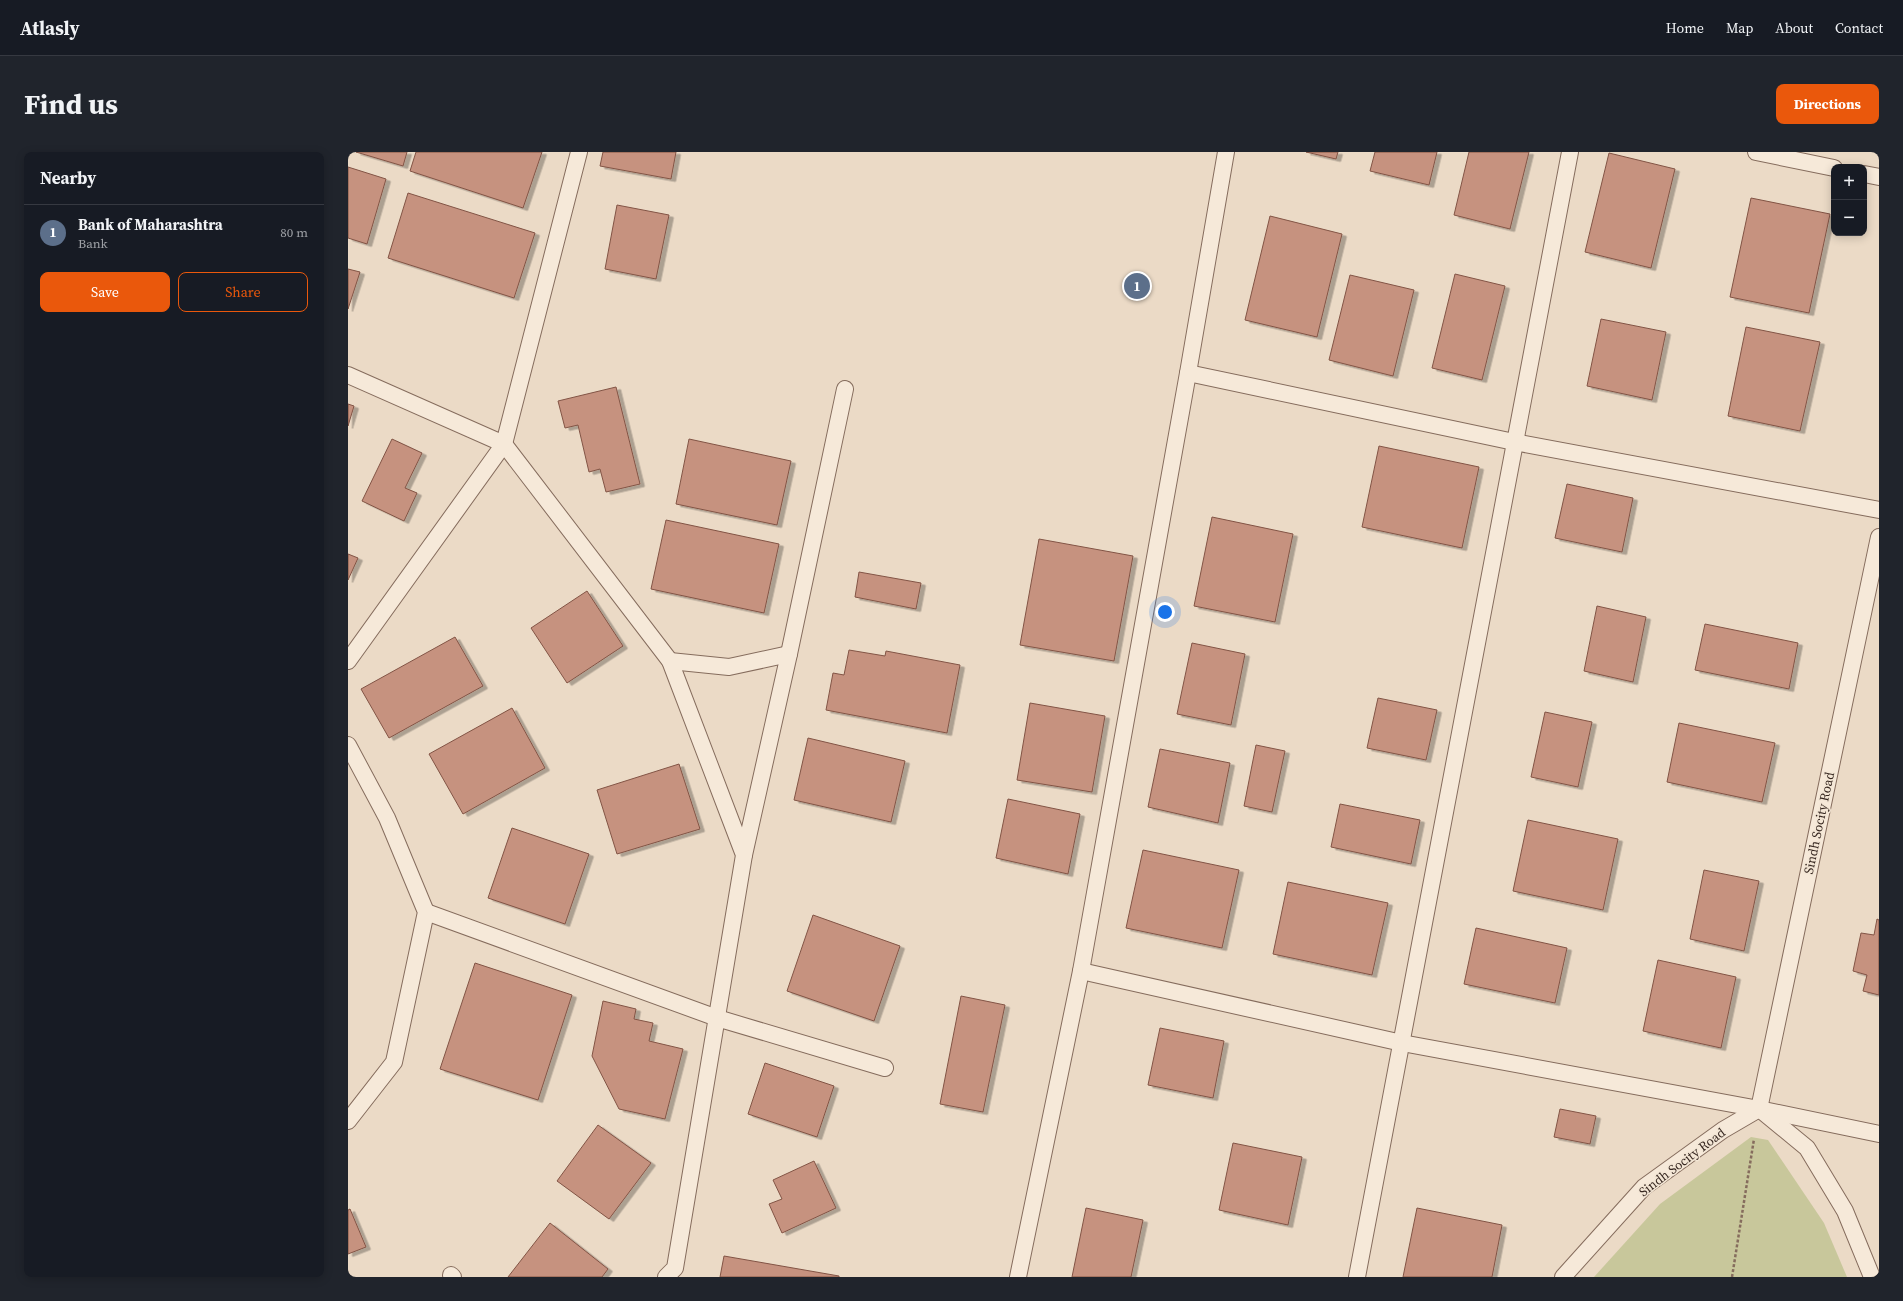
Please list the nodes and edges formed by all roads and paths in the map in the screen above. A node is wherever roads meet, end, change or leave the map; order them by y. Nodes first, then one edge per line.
1 (579, 152) edge
2 (1226, 152) edge
3 (1570, 152) edge
4 (1756, 152) edge
5 (1831, 167) edge
6 (1867, 175) edge
7 (1879, 178) edge
8 (1188, 373) junction
9 (348, 375) edge
10 (845, 389) dead end
11 (1514, 442) junction
12 (504, 444) junction
13 (1879, 510) edge
14 (1879, 537) edge
15 (789, 654) junction
16 (348, 661) edge
17 (670, 661) junction
18 (348, 745) edge
19 (744, 855) junction
20 (426, 912) junction
21 (1082, 971) junction
22 (717, 1018) junction
23 (1402, 1043) junction
24 (886, 1068) dead end
25 (1759, 1108) junction
26 (348, 1121) edge
27 (1879, 1134) edge
28 (671, 1274) edge
29 (1018, 1277) edge
30 (1357, 1277) edge
31 (1563, 1277) edge
32 (1732, 1277) edge
33 (1872, 1277) edge

1 - 12 lane
2 - 8 lane
3 - 11 lane
4 - 5 lane
6 - 7 lane
8 - 11 lane
8 - 21 lane
9 - 12 lane
10 - 15 lane
11 - 13 lane
11 - 23 lane
12 - 16 lane
12 - 17 lane
14 - 25 lane, Sindh Socity Road
15 - 17 lane
15 - 19 lane
17 - 19 lane
18 - 20 lane
19 - 22 lane
20 - 22 lane
20 - 26 lane
21 - 23 lane
21 - 29 lane
22 - 24 lane
22 - 28 lane
23 - 25 lane
23 - 30 lane
25 - 27 lane
25 - 31 lane, Sindh Socity Road
25 - 32 path
25 - 33 lane

